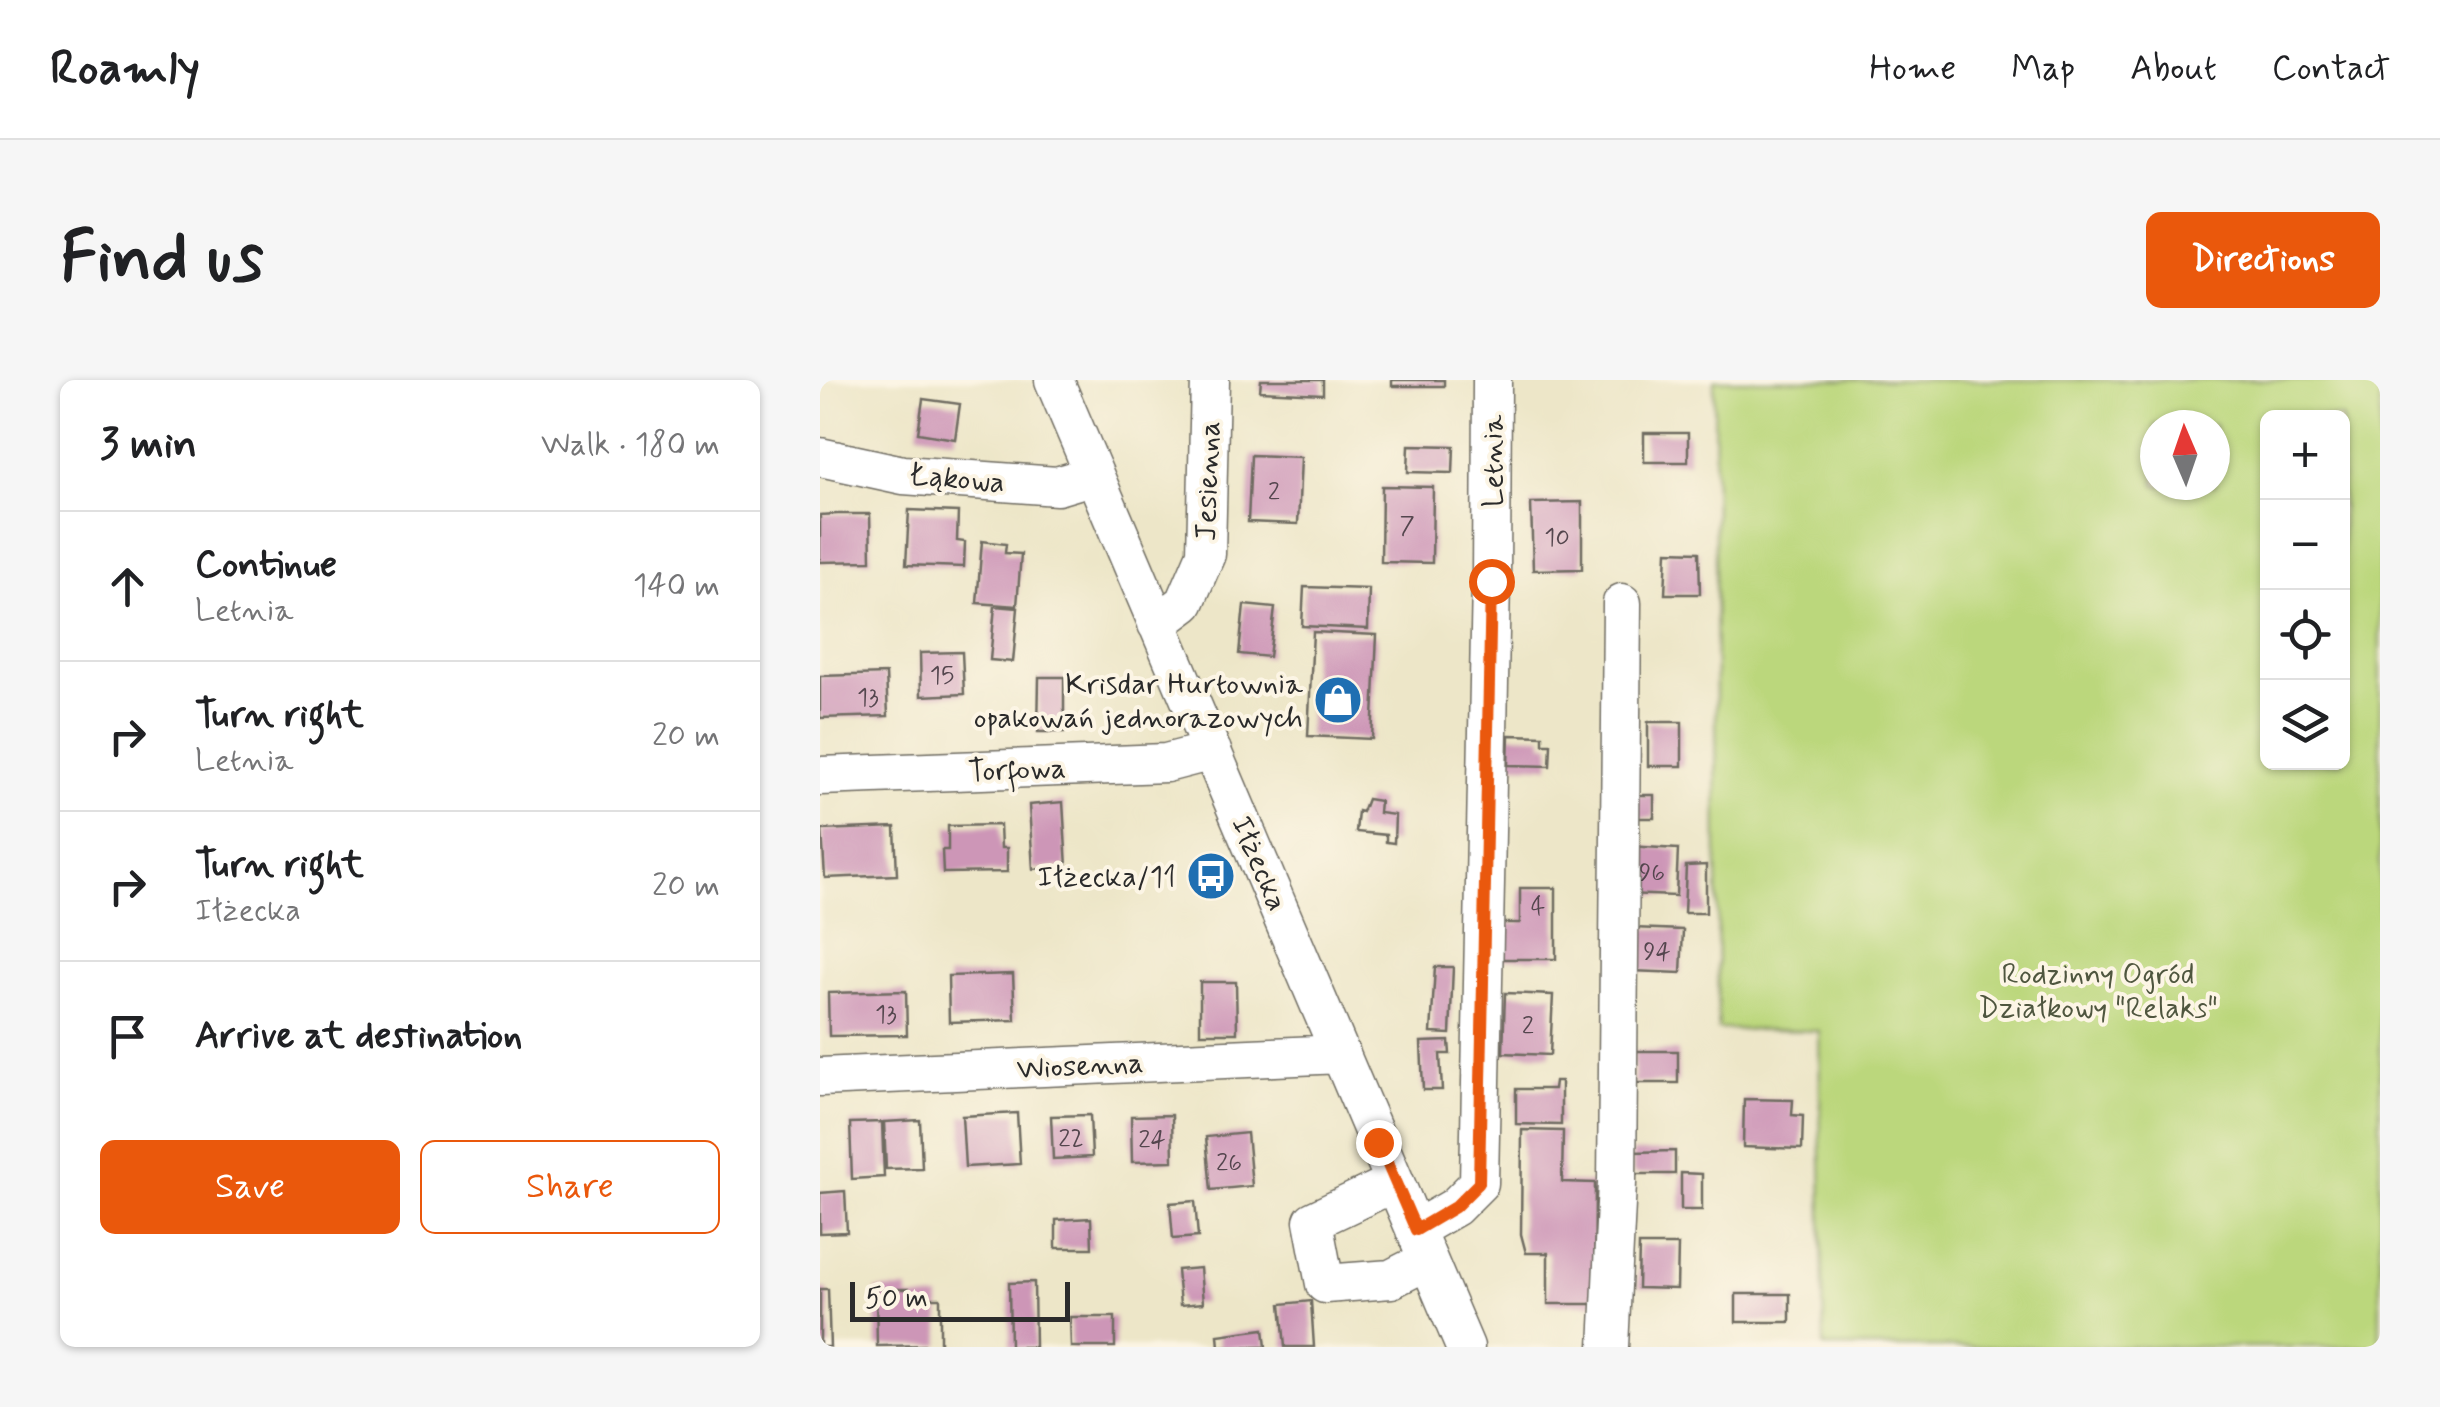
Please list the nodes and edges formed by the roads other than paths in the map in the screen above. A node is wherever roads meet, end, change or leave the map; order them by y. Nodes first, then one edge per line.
1 (1054, 380) edge
2 (1210, 380) edge
3 (1492, 380) edge
4 (820, 457) edge
5 (1094, 475) junction
6 (1622, 602) dead end
7 (1158, 624) junction
8 (1212, 751) junction
9 (820, 776) edge
10 (1341, 1054) junction
11 (820, 1077) edge
12 (1395, 1182) junction
13 (1422, 1245) junction
14 (1465, 1347) edge
15 (1609, 1347) edge

1 - 5 street, Iłżecka
2 - 7 street, Jesienna
3 - 13 street, Letnia
4 - 5 street, Łąkowa
5 - 7 street, Iłżecka
6 - 15 street
7 - 8 street, Iłżecka
8 - 9 street, Torfowa
8 - 10 street, Iłżecka
10 - 11 street, Wiosenna
10 - 12 street, Iłżecka
12 - 13 street, Iłżecka
12 - 13 street
13 - 14 street, Iłżecka

